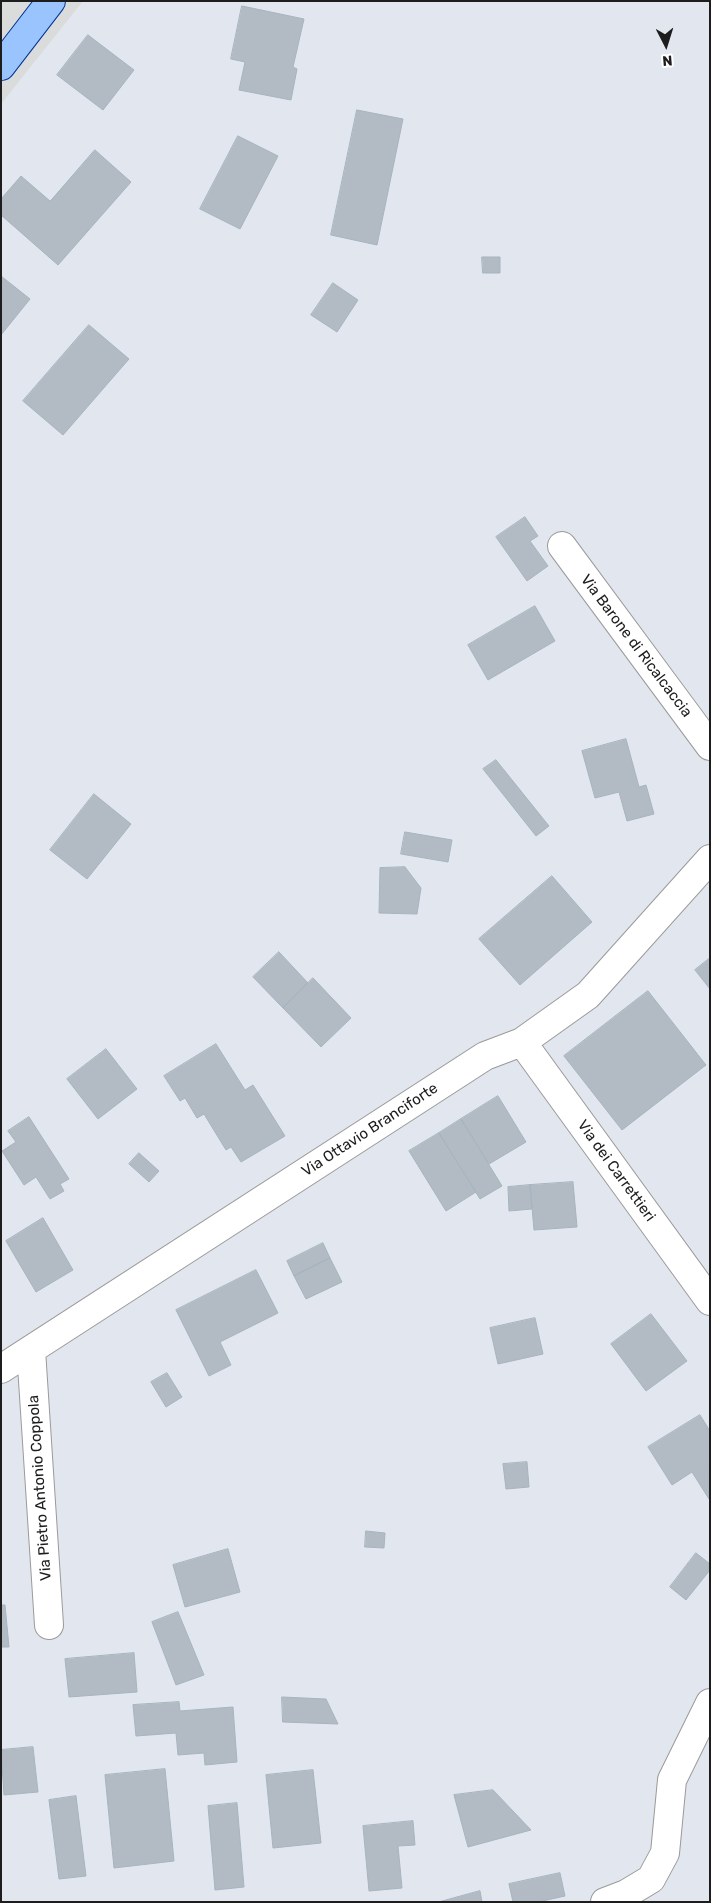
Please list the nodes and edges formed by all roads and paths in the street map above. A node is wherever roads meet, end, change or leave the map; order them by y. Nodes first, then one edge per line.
1 (51, 1) edge
2 (1, 66) edge
3 (562, 546) dead end
4 (710, 746) edge
5 (710, 859) edge
6 (522, 1042) junction
7 (710, 1301) edge
8 (31, 1350) junction
9 (1, 1370) edge
10 (48, 1625) dead end
11 (710, 1703) edge
12 (605, 1902) edge

1 - 2 main road
3 - 4 street, Via Barone di Ricalcaccia
5 - 6 street, Via Ottavio Branciforte
6 - 7 street, Via dei Carrettieri
6 - 8 street, Via Ottavio Branciforte
8 - 9 street, Via Ottavio Branciforte
8 - 10 street, Via Pietro Antonio Coppola
11 - 12 street

